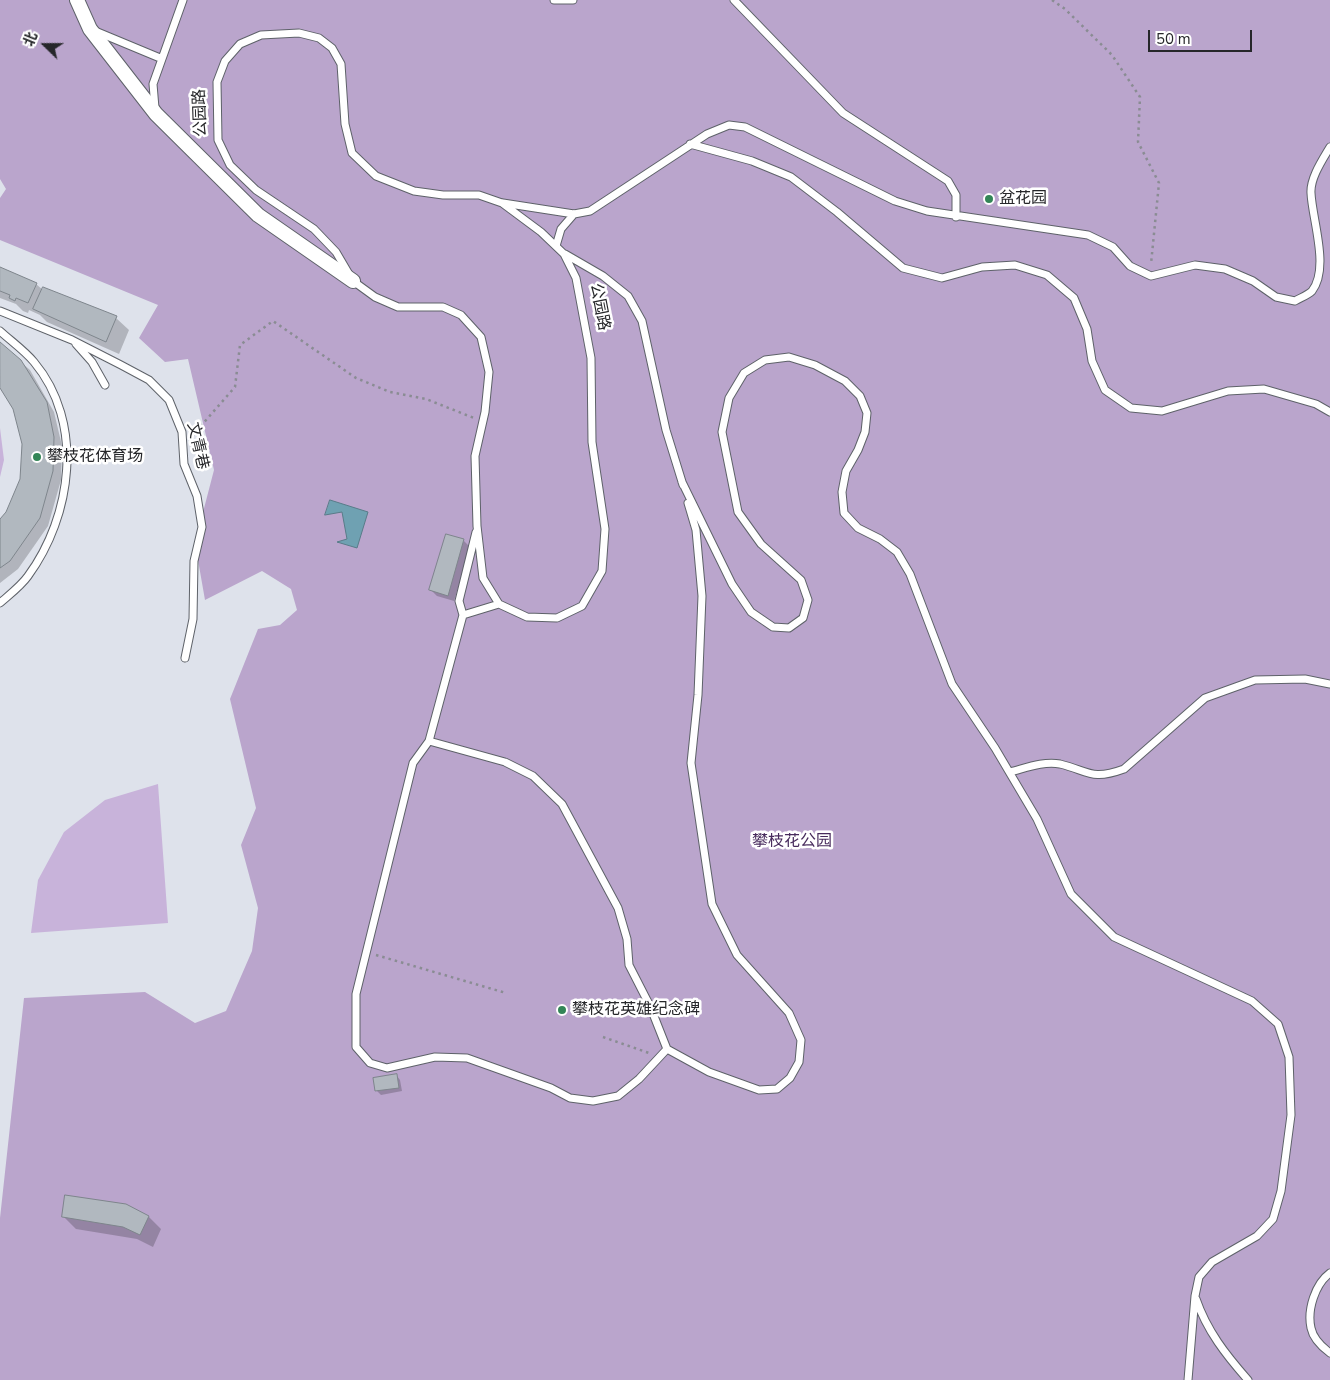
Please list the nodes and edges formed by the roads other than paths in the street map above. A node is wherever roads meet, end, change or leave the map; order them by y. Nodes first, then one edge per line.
1 (77, 0) edge
2 (183, 0) edge
3 (554, 0) edge
4 (573, 0) edge
5 (734, 0) edge
6 (90, 29) junction
7 (160, 58) junction
8 (156, 114) junction
9 (690, 144) junction
10 (1330, 147) edge
11 (502, 202) junction
12 (574, 214) junction
13 (956, 217) junction
14 (556, 246) junction
15 (564, 254) junction
16 (353, 281) junction
17 (0, 311) edge
18 (0, 331) edge
19 (72, 340) junction
20 (105, 385) dead end
21 (1330, 412) edge
22 (682, 482) junction
23 (477, 526) junction
24 (0, 603) edge
25 (499, 604) junction
26 (463, 615) junction
27 (185, 658) dead end
28 (1330, 684) edge
29 (429, 741) junction
30 (1010, 772) junction
31 (667, 1049) junction
32 (1330, 1273) edge
33 (1195, 1296) junction
34 (1330, 1353) edge
35 (1188, 1380) edge
36 (1248, 1380) edge

1 - 6 street, 公园路
2 - 7 lane
3 - 4 lane
5 - 13 lane
6 - 7 lane
6 - 8 street, 公园路
7 - 8 lane
8 - 16 street, 公园路
9 - 12 lane
9 - 13 lane
9 - 21 lane
10 - 13 lane
11 - 12 lane
11 - 14 lane, 公园路
11 - 16 lane, 公园路
12 - 14 lane
14 - 15 lane, 公园路
15 - 22 lane
15 - 25 lane, 公园路
16 - 23 lane, 公园路
17 - 19 lane, 文青巷
18 - 24 lane
19 - 20 lane
19 - 27 lane, 文青巷
22 - 30 lane
22 - 31 lane
23 - 25 lane, 公园路
23 - 26 lane
25 - 26 lane
26 - 29 lane
28 - 30 lane
29 - 31 lane
29 - 31 lane
30 - 33 lane
32 - 34 lane
33 - 35 lane
33 - 36 lane

